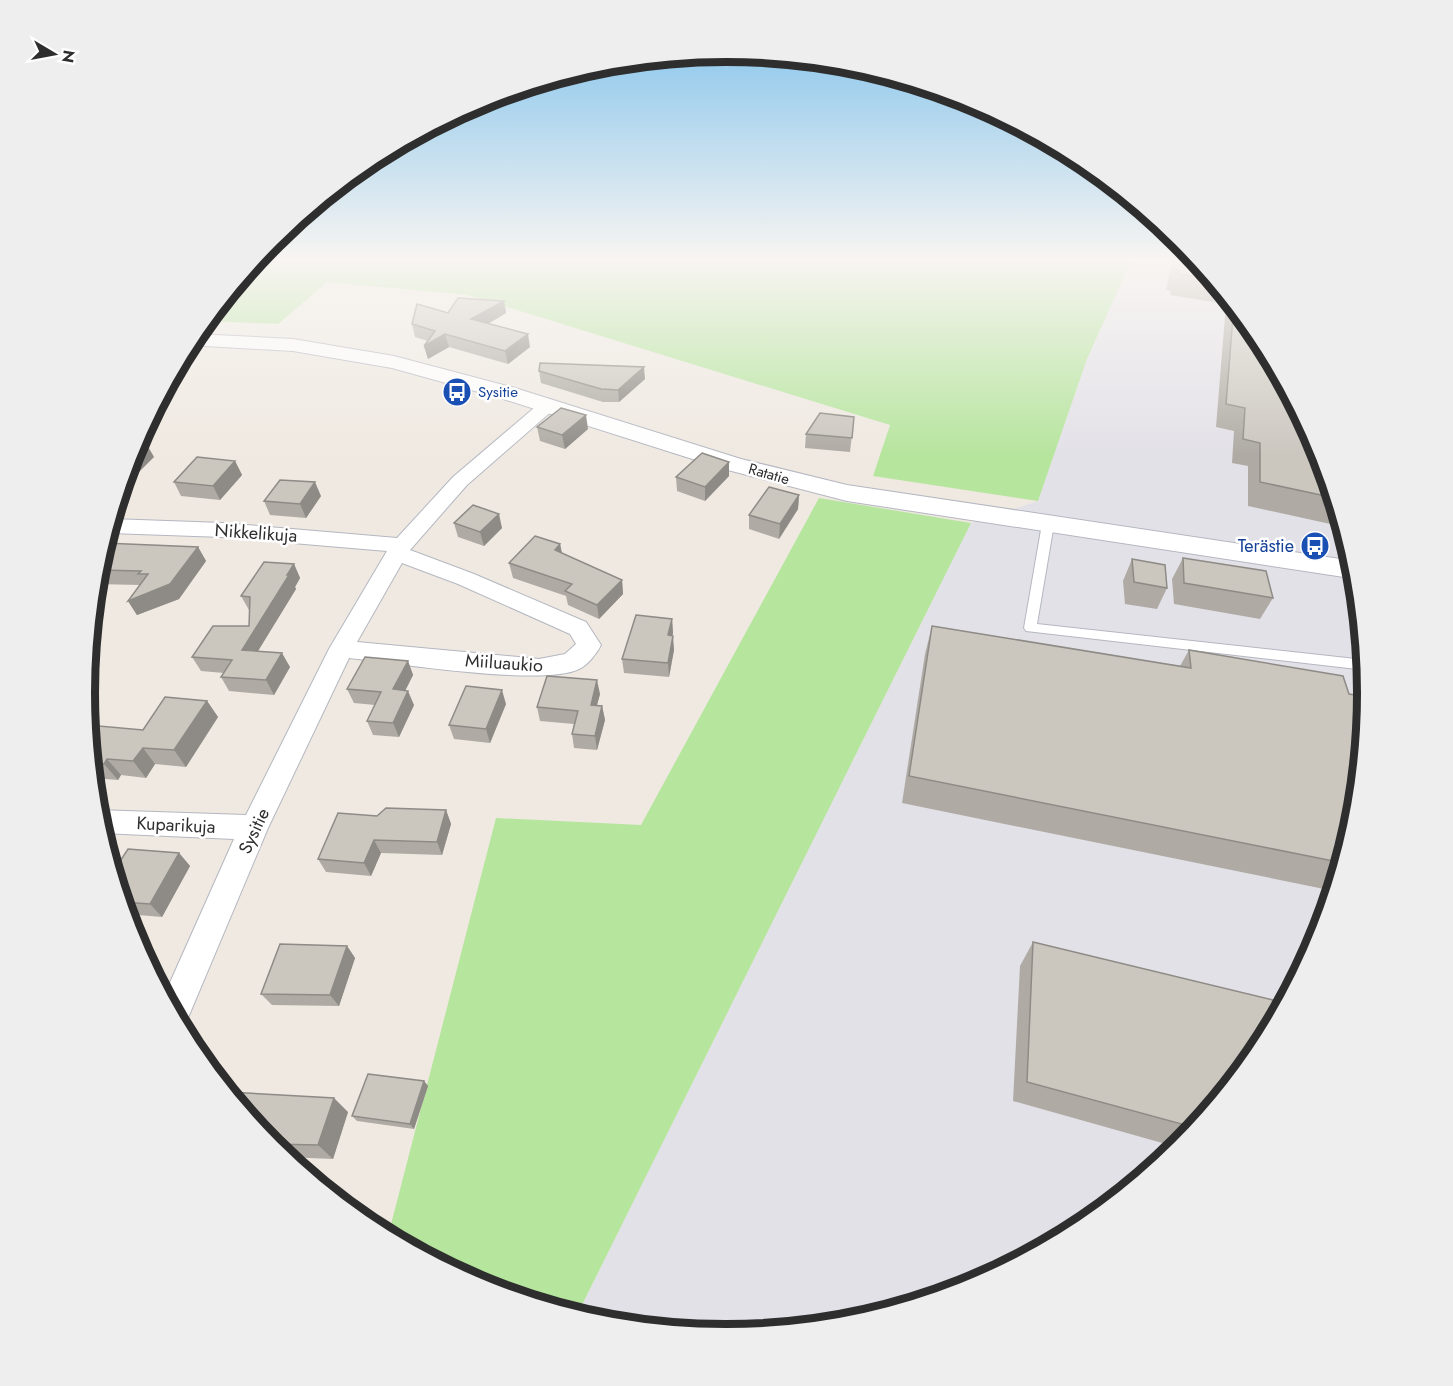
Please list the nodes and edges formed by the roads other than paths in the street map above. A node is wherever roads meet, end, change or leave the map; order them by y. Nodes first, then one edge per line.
1 (202, 340) edge
2 (547, 406) junction
3 (1048, 524) junction
4 (118, 526) edge
5 (399, 549) junction
6 (1346, 568) edge
7 (341, 649) junction
8 (1357, 663) edge
9 (108, 821) edge
10 (254, 828) junction
11 (177, 1004) edge

1 - 2 street, Ratatie
2 - 3 street, Ratatie
2 - 5 street, Sysitie
3 - 6 street, Ratatie
3 - 8 lane
4 - 5 street, Nikkelikuja
5 - 7 street, Sysitie
5 - 7 street, Miiluaukio
7 - 10 street, Sysitie
9 - 10 street, Kuparikuja
10 - 11 street, Sysitie

